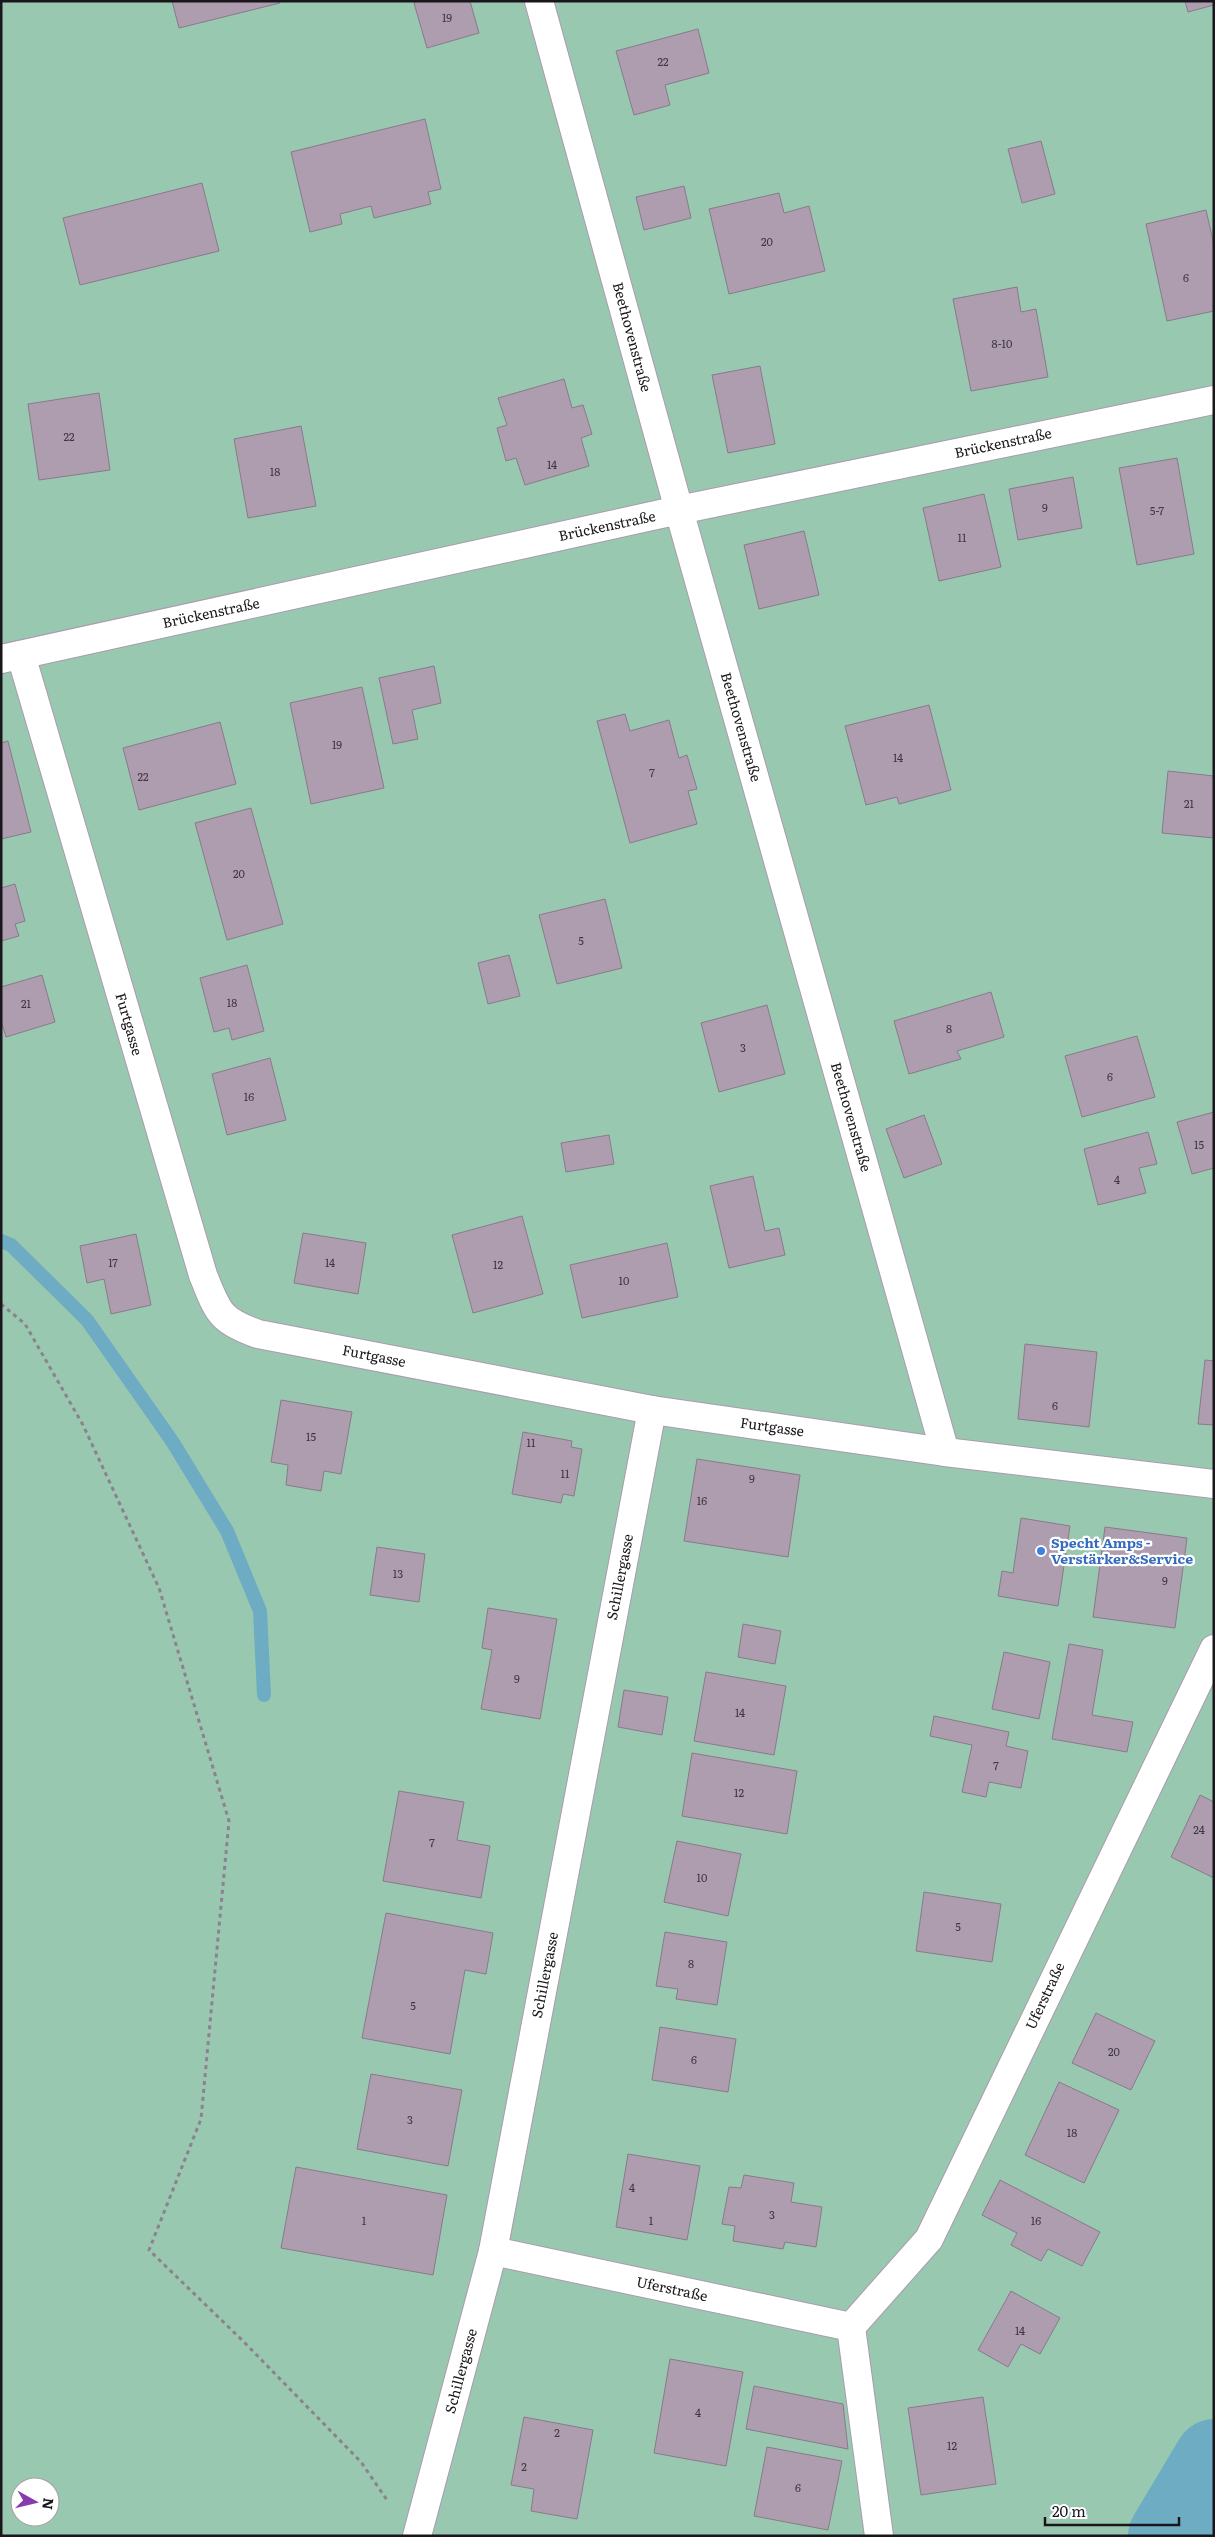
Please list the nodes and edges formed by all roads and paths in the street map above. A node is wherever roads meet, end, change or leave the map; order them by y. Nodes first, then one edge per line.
1 (539, 1) edge
2 (1214, 400) edge
3 (679, 510) junction
4 (11, 657) edge
5 (1, 1304) edge
6 (652, 1410) junction
7 (945, 1452) junction
8 (1214, 1484) edge
9 (1214, 1649) edge
10 (494, 2252) junction
11 (851, 2327) junction
12 (389, 2503) dead end
13 (418, 2536) edge
14 (879, 2536) edge

1 - 3 street, Beethovenstraße
2 - 3 street, Brückenstraße
3 - 4 street, Brückenstraße
3 - 7 street, Beethovenstraße
4 - 6 street, Furtgasse
5 - 12 path
6 - 7 street, Furtgasse
6 - 10 street, Schillergasse
7 - 8 street, Furtgasse
9 - 11 street, Uferstraße
10 - 11 street, Uferstraße
10 - 13 street, Schillergasse
11 - 14 street

